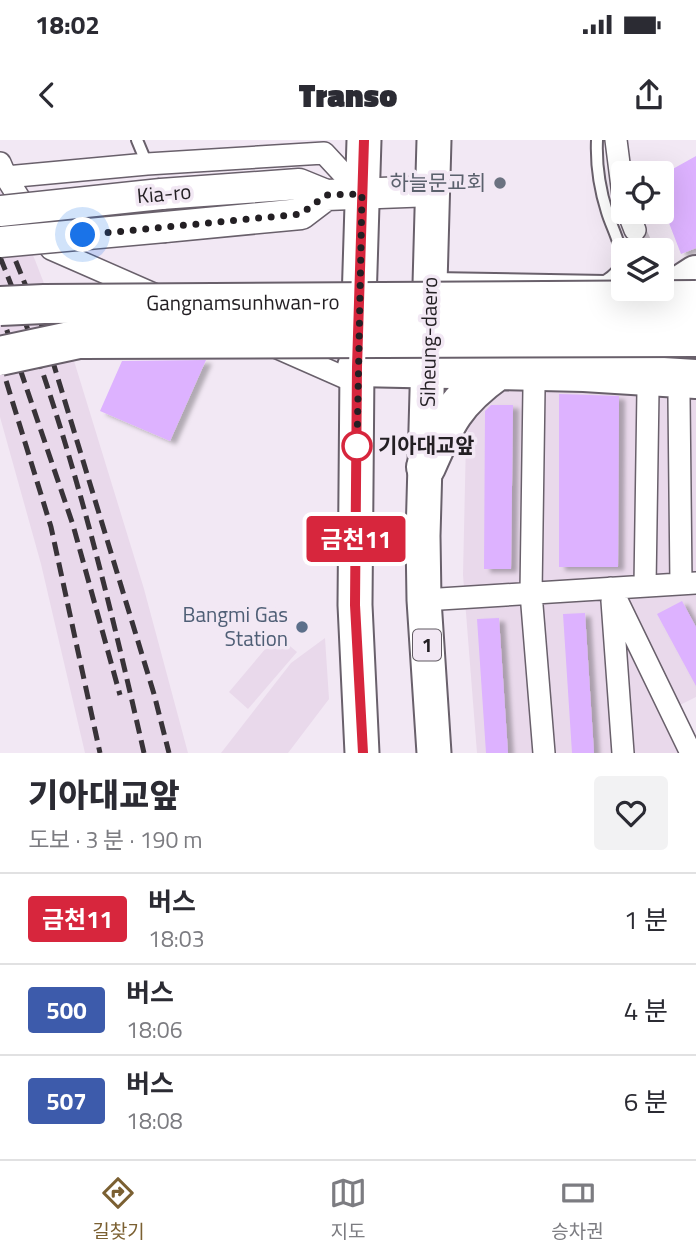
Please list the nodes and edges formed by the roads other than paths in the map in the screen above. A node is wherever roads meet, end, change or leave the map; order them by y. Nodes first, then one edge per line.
1 (137, 140) edge
2 (363, 140) edge
3 (434, 140) edge
4 (597, 140) edge
5 (616, 140) edge
6 (619, 161) edge
7 (147, 164) junction
8 (3, 170) edge
9 (433, 191) junction
10 (362, 194) junction
11 (326, 195) junction
12 (0, 211) edge
13 (0, 242) edge
14 (696, 275) edge
15 (430, 278) junction
16 (696, 300) edge
17 (0, 306) edge
18 (359, 326) junction
19 (429, 327) junction
20 (696, 337) edge
21 (79, 339) junction
22 (0, 344) edge
23 (0, 356) edge
24 (428, 369) junction
25 (497, 371) junction
26 (357, 375) junction
27 (540, 388) dead end
28 (688, 388) edge
29 (641, 390) dead end
30 (426, 467) junction
31 (688, 583) edge
32 (645, 586) junction
33 (611, 588) junction
34 (531, 593) junction
35 (424, 600) junction
36 (362, 753) edge
37 (434, 753) edge
38 (544, 753) edge
39 (623, 753) edge
40 (691, 753) edge

1 - 7 lane
2 - 10 main road
3 - 9 main road, Siheung-daero / 1
4 - 15 lane
5 - 6 street
7 - 8 street
7 - 10 street
8 - 26 street
9 - 10 main road, Kia-ro
9 - 15 main road, Siheung-daero / 1
10 - 11 main road, Kia-ro
10 - 18 main road
11 - 12 main road, Kia-ro, bridge
11 - 13 main road, Kia-ro, bridge
14 - 19 highway
15 - 19 main road, Siheung-daero / 1
16 - 17 highway, Gangnamsunhwan-ro, bridge
18 - 19 highway
18 - 26 main road
19 - 24 main road, Siheung-daero / 1
20 - 21 highway, bridge
21 - 22 highway, bridge
21 - 23 highway, bridge
24 - 25 highway
24 - 26 highway
24 - 30 main road, Siheung-daero / 1
25 - 28 highway
25 - 30 highway
26 - 36 main road
27 - 34 street
28 - 31 street
29 - 32 street
30 - 35 main road, Siheung-daero / 1
31 - 32 street
32 - 33 street
33 - 34 street
33 - 39 street
33 - 40 street
34 - 35 street
34 - 38 street
35 - 37 main road, Siheung-daero / 1

